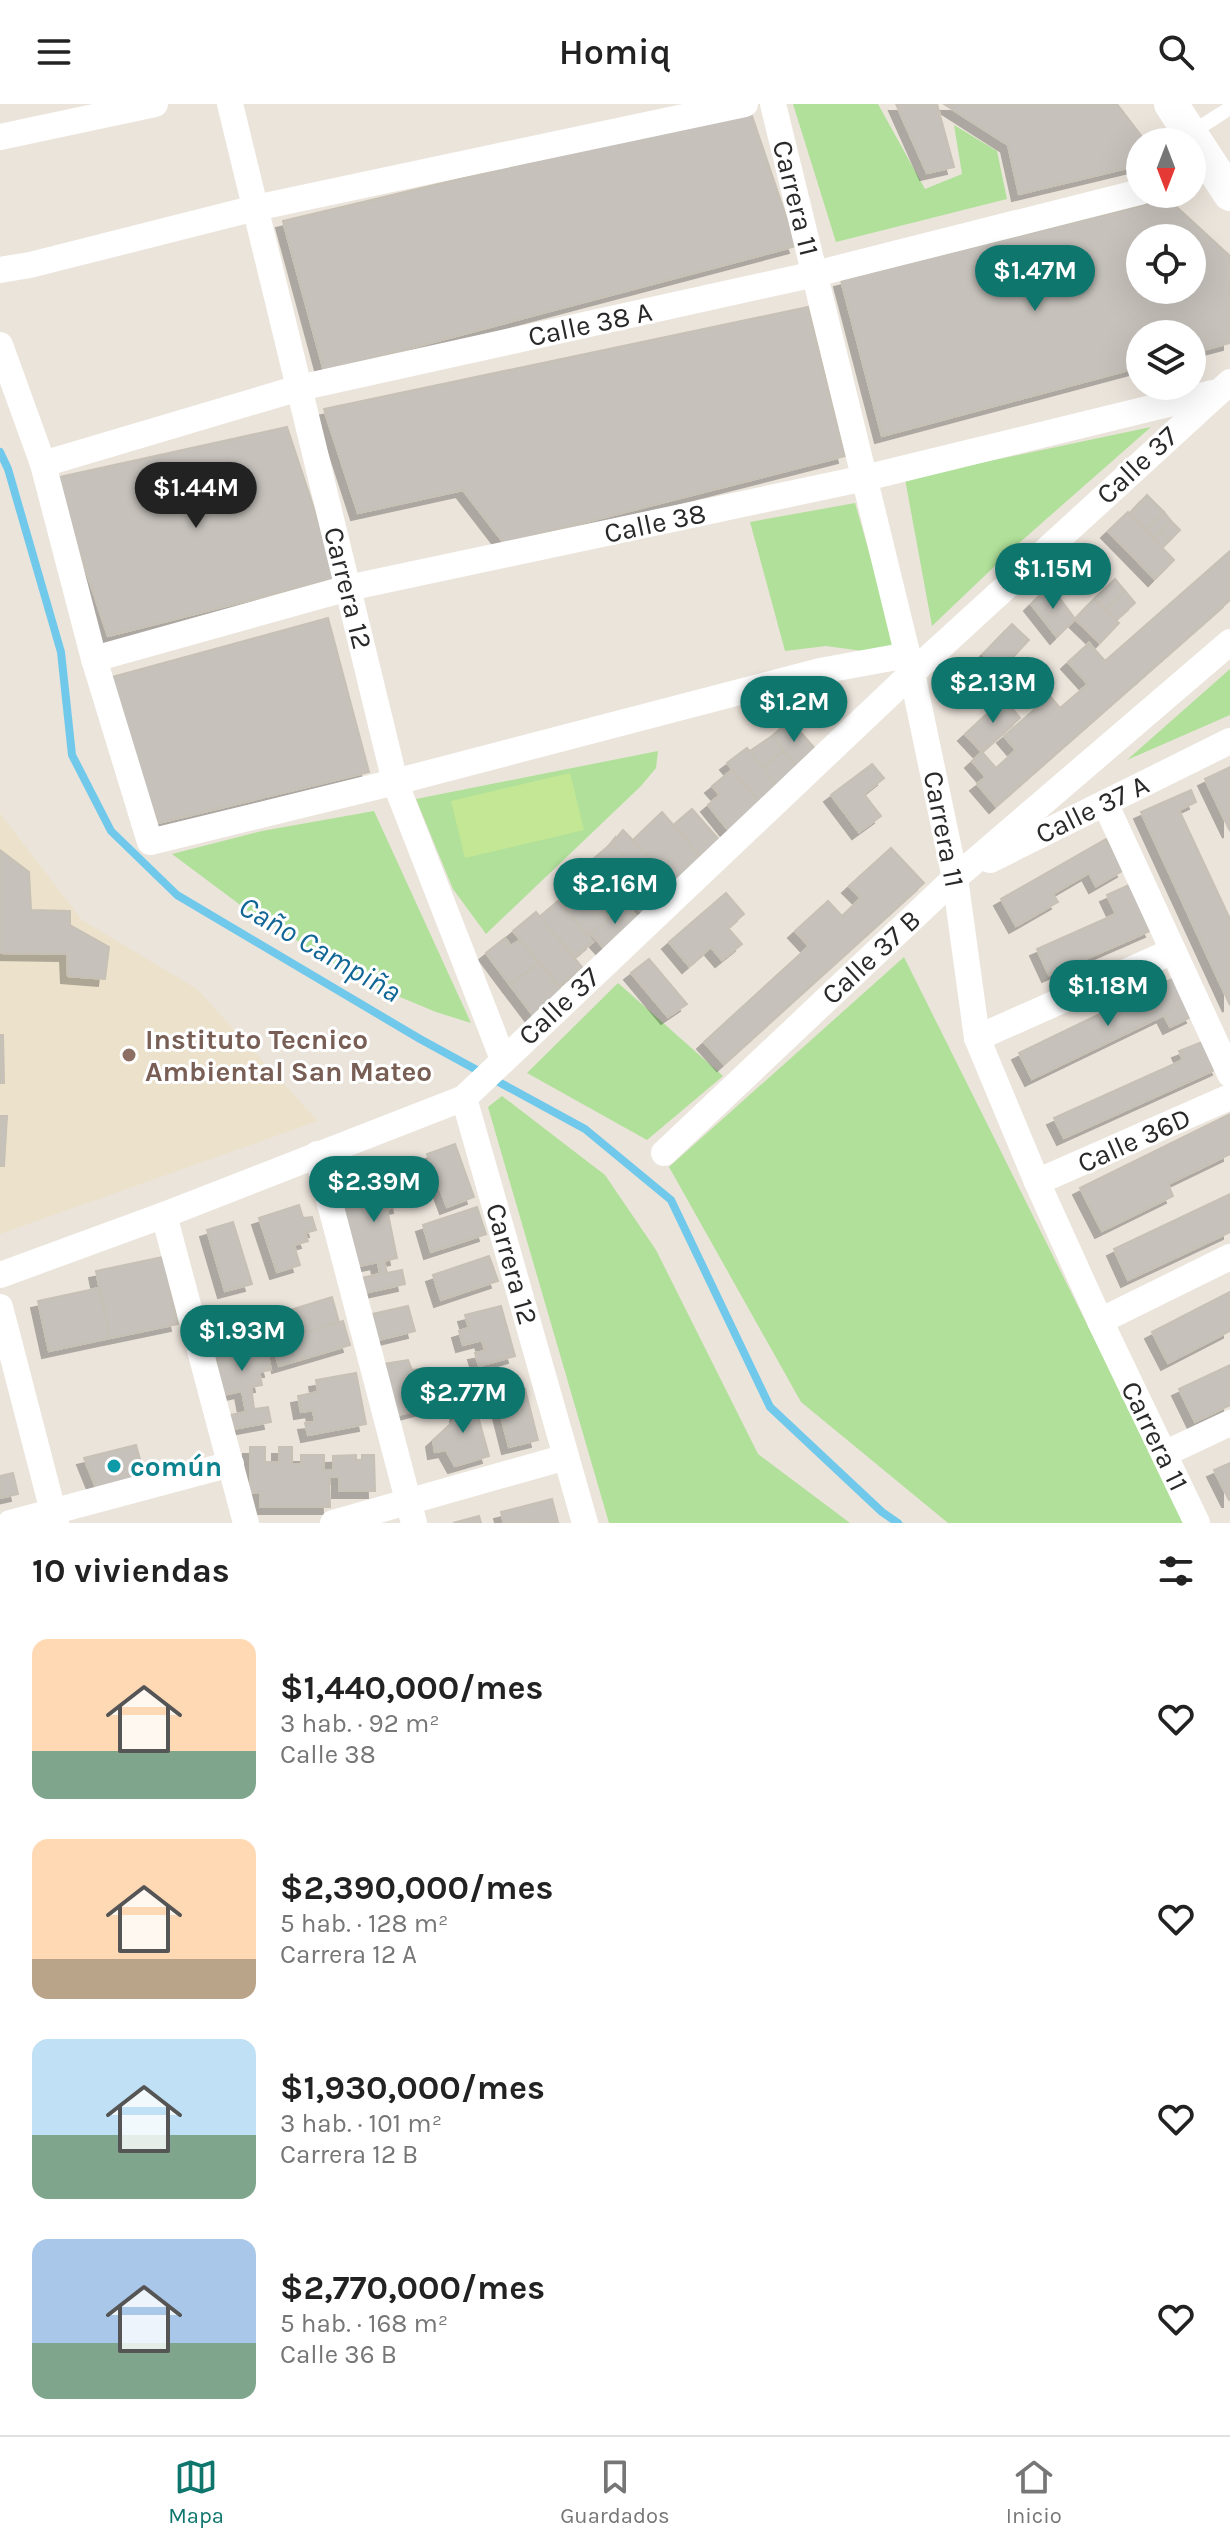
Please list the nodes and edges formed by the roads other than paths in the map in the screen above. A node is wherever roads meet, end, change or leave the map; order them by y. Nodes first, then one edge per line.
1 (155, 104) edge
2 (230, 104) edge
3 (745, 104) edge
4 (773, 104) edge
5 (1230, 108) edge
6 (1184, 116) edge
7 (0, 137) edge
8 (1217, 179) edge
9 (1126, 196) edge
10 (255, 208) junction
11 (0, 270) edge
12 (815, 274) junction
13 (0, 345) edge
14 (1223, 387) edge
15 (299, 388) junction
16 (43, 464) junction
17 (865, 478) junction
18 (348, 588) junction
19 (1230, 642) edge
20 (94, 659) junction
21 (910, 664) junction
22 (1230, 741) edge
23 (395, 782) junction
24 (1105, 803) junction
25 (955, 878) junction
26 (1173, 951) junction
27 (977, 1038) junction
28 (500, 1063) junction
29 (1230, 1074) edge
30 (468, 1094) junction
31 (1230, 1097) edge
32 (664, 1153) dead end
33 (317, 1154) junction
34 (1037, 1182) junction
35 (164, 1215) junction
36 (1230, 1257) edge
37 (0, 1275) edge
38 (0, 1307) edge
39 (1100, 1321) junction
40 (1230, 1423) edge
41 (1164, 1454) junction
42 (566, 1457) junction
43 (231, 1464) junction
44 (412, 1512) edge
45 (54, 1518) edge
46 (10, 1523) edge
47 (246, 1523) edge
48 (333, 1523) edge
49 (585, 1523) edge
50 (1197, 1523) edge

1 - 7 street
2 - 10 street, Carrera 12
3 - 10 street
4 - 12 street, Carrera 11
5 - 6 lane
6 - 8 street
9 - 12 street, Calle 38 A
10 - 11 street
10 - 15 street, Carrera 12
12 - 15 street, Calle 38 A
12 - 17 street, Carrera 11
13 - 16 street
14 - 17 street, Calle 38
14 - 21 street, Calle 37
15 - 16 street, Calle 38 A
15 - 18 street, Carrera 12
16 - 20 street
17 - 18 street, Calle 38
17 - 21 street, Carrera 11
18 - 20 street, Calle 38
18 - 23 street, Carrera 12
19 - 25 street, Calle 37 B
20 - 23 street
21 - 23 street
21 - 25 street, Carrera 11
21 - 28 street, Calle 37
22 - 24 street, Calle 37 A
23 - 28 street, Carrera 12
24 - 25 street, Calle 37 A
24 - 26 street
25 - 27 street, Carrera 11
25 - 32 street, Calle 37 B
26 - 27 street
26 - 29 street
27 - 34 street, Carrera 11
28 - 30 street, Calle 37
30 - 33 street, Calle 37
30 - 42 street, Carrera 12
31 - 34 street, Calle 36D
33 - 35 street, Calle 37
33 - 44 street
34 - 39 street, Carrera 11
35 - 37 street, Calle 37
35 - 43 street
36 - 39 street
38 - 45 street
39 - 41 street, Carrera 11
40 - 41 street
41 - 50 street, Carrera 11
42 - 44 street
42 - 49 street, Carrera 12
43 - 45 street
43 - 47 street
44 - 48 street
45 - 46 street

